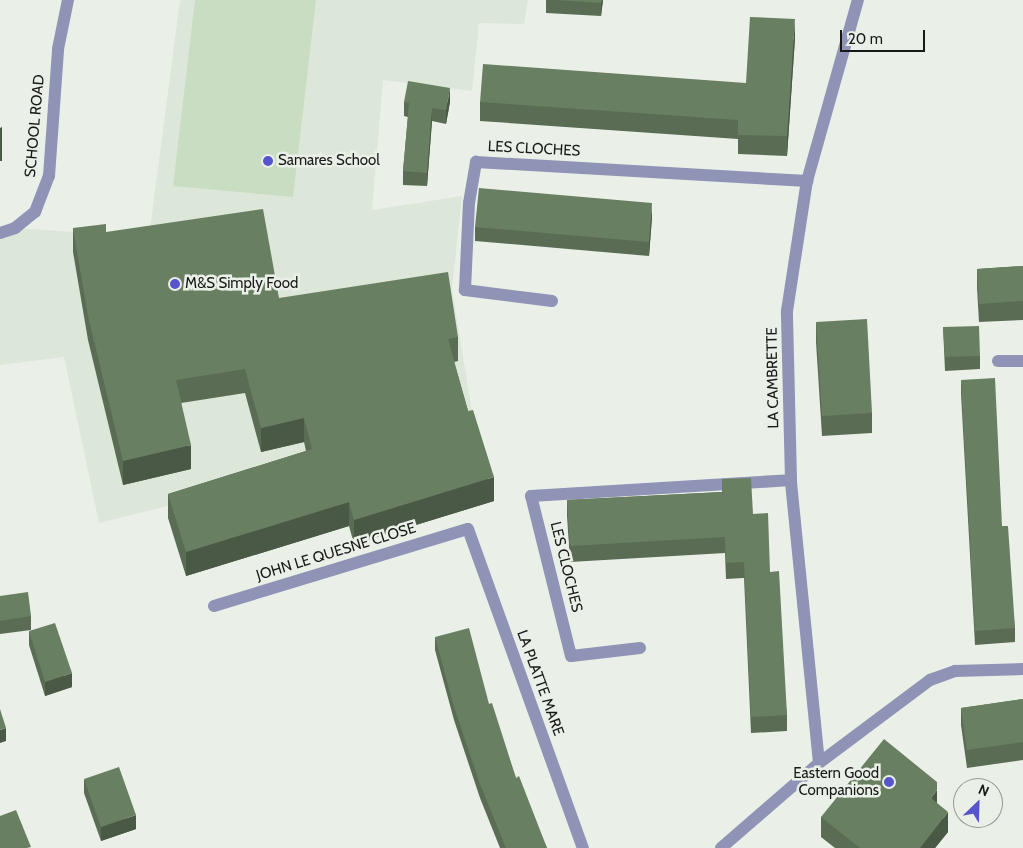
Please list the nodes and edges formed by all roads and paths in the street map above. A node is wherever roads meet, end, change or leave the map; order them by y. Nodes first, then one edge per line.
1 (68, 0) edge
2 (858, 0) edge
3 (807, 181) junction
4 (0, 233) edge
5 (552, 302) dead end
6 (998, 361) dead end
7 (1023, 361) edge
8 (791, 480) junction
9 (468, 529) joint
10 (214, 606) dead end
11 (640, 648) dead end
12 (1023, 669) edge
13 (819, 763) junction
14 (583, 848) edge
15 (721, 848) edge

1 - 4 street, SCHOOL ROAD
2 - 3 street, LA CAMBRETTE
3 - 5 street, LES CLOCHES
3 - 8 street, LA CAMBRETTE
6 - 7 street
8 - 11 street, LES CLOCHES
8 - 13 street, LA CAMBRETTE
9 - 10 street, JOHN LE QUESNE CLOSE
9 - 14 street, LA PLATTE MARE
12 - 13 street
13 - 15 street

